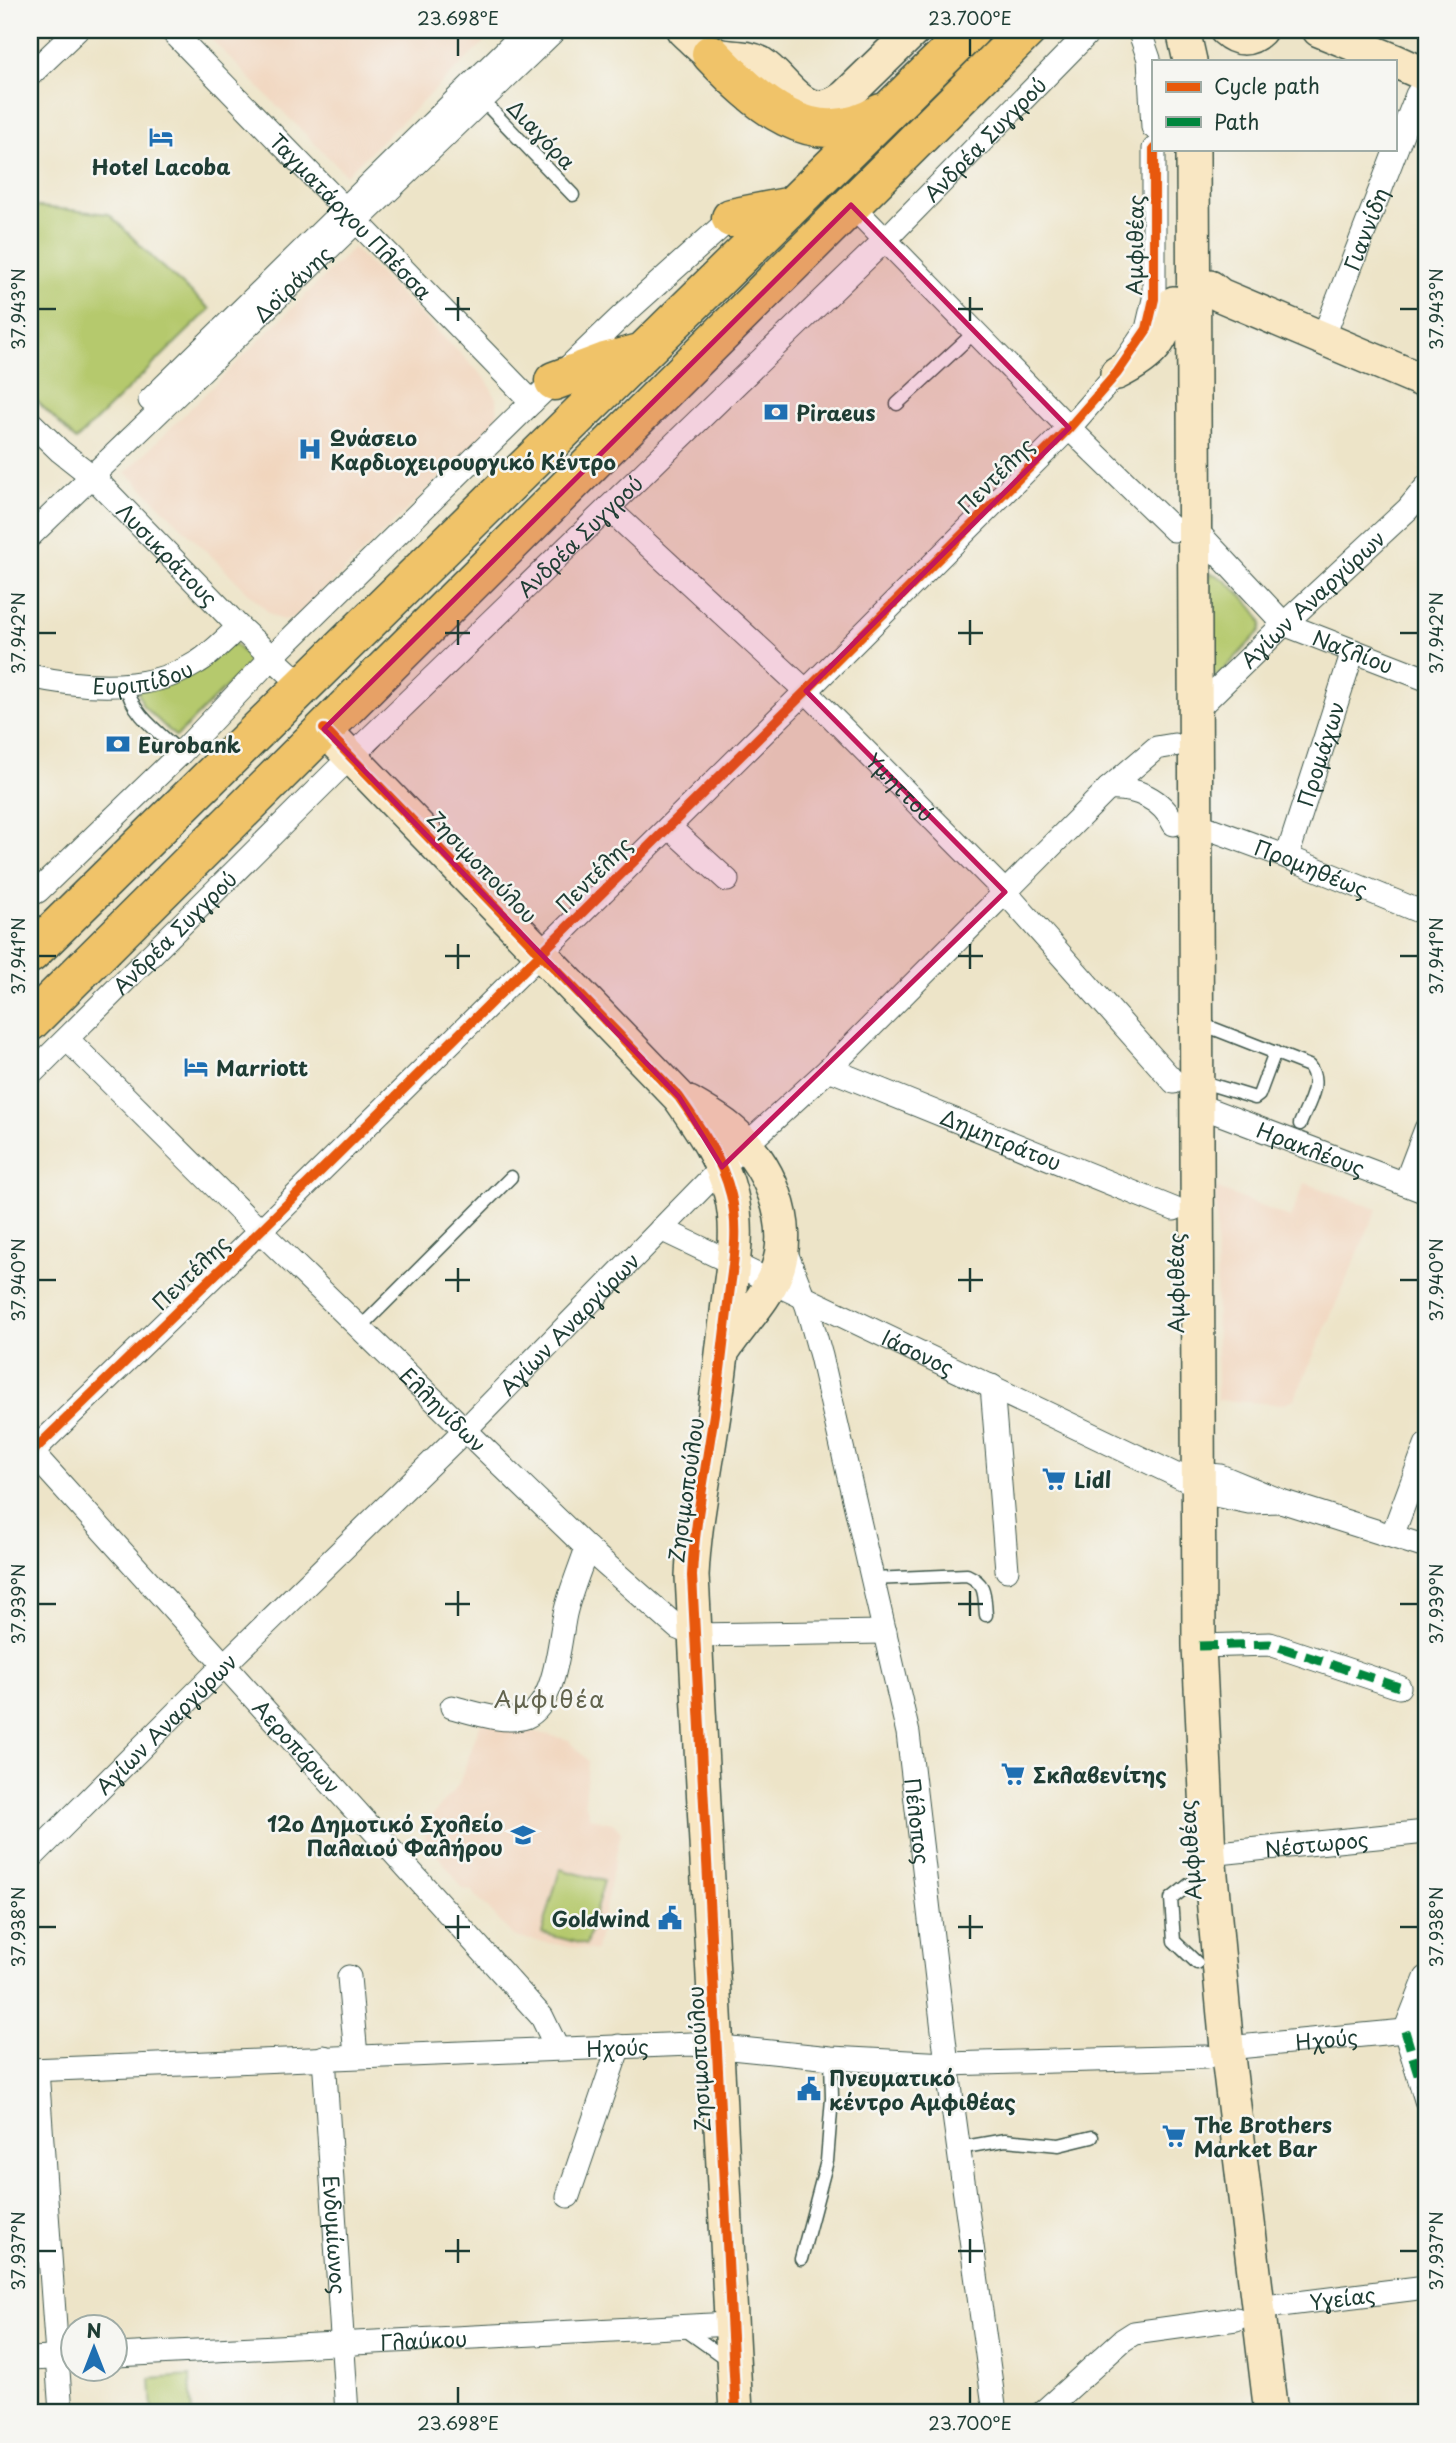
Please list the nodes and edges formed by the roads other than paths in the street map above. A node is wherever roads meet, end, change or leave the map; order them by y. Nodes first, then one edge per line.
1 (77, 30) edge
2 (171, 30) edge
3 (527, 30) edge
4 (555, 30) edge
5 (914, 30) edge
6 (971, 30) edge
7 (1027, 30) edge
8 (1091, 30) edge
9 (1139, 30) edge
10 (1165, 30) edge
11 (1183, 30) edge
12 (1260, 30) edge
13 (1319, 30) edge
14 (697, 42) edge
15 (1210, 45) edge
16 (1172, 60) edge
17 (1393, 60) edge
18 (1396, 61) edge
19 (30, 75) edge
20 (1426, 75) edge
21 (1426, 81) edge
22 (1152, 98) edge
23 (483, 101) junction
24 (895, 104) junction
25 (1154, 150) edge
26 (1174, 150) edge
27 (1193, 150) edge
28 (1210, 150) edge
29 (572, 194) dead end
30 (792, 205) junction
31 (851, 205) junction
32 (351, 215) junction
33 (731, 218) joint
34 (885, 240) junction
35 (1210, 287) junction
36 (1174, 303) junction
37 (975, 332) junction
38 (1323, 338) junction
39 (642, 353) junction
40 (1117, 373) junction
41 (1426, 382) edge
42 (543, 392) junction
43 (897, 404) dead end
44 (30, 422) edge
45 (1069, 428) junction
46 (1196, 444) junction
47 (87, 473) junction
48 (1426, 487) edge
49 (608, 508) junction
50 (30, 518) edge
51 (1185, 530) junction
52 (30, 536) edge
53 (1284, 624) junction
54 (239, 626) junction
55 (1353, 651) junction
56 (272, 657) junction
57 (30, 676) edge
58 (1426, 679) edge
59 (126, 684) junction
60 (303, 686) junction
61 (806, 691) junction
62 (1196, 710) junction
63 (324, 729) junction
64 (1174, 745) junction
65 (181, 753) junction
66 (351, 756) junction
67 (1108, 789) junction
68 (1185, 824) junction
69 (669, 827) junction
70 (1287, 857) junction
71 (727, 880) dead end
72 (1005, 892) junction
73 (34, 893) edge
74 (1426, 914) edge
75 (541, 953) junction
76 (30, 954) edge
77 (30, 1022) edge
78 (1207, 1030) junction
79 (66, 1039) junction
80 (1275, 1052) junction
81 (829, 1069) junction
82 (30, 1075) edge
83 (1197, 1087) junction
84 (1300, 1124) dead end
85 (1426, 1129) edge
86 (733, 1156) junction
87 (511, 1177) dead end
88 (1416, 1188) edge
89 (1174, 1209) junction
90 (662, 1230) junction
91 (260, 1231) junction
92 (782, 1242) junction
93 (734, 1264) junction
94 (772, 1282) junction
95 (803, 1296) junction
96 (860, 1323) junction
97 (360, 1328) junction
98 (818, 1344) junction
99 (724, 1350) junction
100 (992, 1386) junction
101 (465, 1430) junction
102 (1426, 1445) edge
103 (30, 1452) edge
104 (1190, 1477) junction
105 (1392, 1536) junction
106 (1426, 1547) edge
107 (587, 1548) junction
108 (1007, 1570) dead end
109 (872, 1579) junction
110 (986, 1615) dead end
111 (886, 1632) junction
112 (695, 1635) junction
113 (1199, 1646) junction
114 (223, 1666) junction
115 (1399, 1687) dead end
116 (452, 1707) dead end
117 (1426, 1832) edge
118 (1209, 1854) junction
119 (30, 1859) edge
120 (349, 1977) dead end
121 (1426, 1978) edge
122 (1416, 2030) edge
123 (716, 2045) junction
124 (619, 2046) junction
125 (557, 2048) junction
126 (1216, 2053) junction
127 (356, 2056) junction
128 (324, 2057) junction
129 (831, 2058) junction
130 (947, 2064) junction
131 (34, 2070) edge
132 (1426, 2100) edge
133 (1092, 2137) dead end
134 (959, 2148) junction
135 (568, 2196) dead end
136 (801, 2259) dead end
137 (1426, 2287) edge
138 (60, 2314) edge
139 (1247, 2314) junction
140 (731, 2324) junction
141 (681, 2326) junction
142 (342, 2343) junction
143 (130, 2354) edge
144 (60, 2358) edge
145 (30, 2359) edge
146 (733, 2364) junction
147 (63, 2384) edge
148 (61, 2413) edge
149 (347, 2413) edge
150 (736, 2413) edge
151 (995, 2413) edge
152 (1042, 2413) edge
153 (1249, 2413) edge
154 (1271, 2413) edge

1 - 19 street
2 - 32 street, Ταγματάρχου Πλέσσα
3 - 32 street, Δοϊράνης
4 - 23 street, Δοϊράνης
5 - 14 main road
6 - 24 highway
7 - 31 highway, Ανδρέα Συγγρού
8 - 34 street, Ανδρέα Συγγρού
9 - 22 street
10 - 16 main road
11 - 15 main road
12 - 15 main road
13 - 17 main road
14 - 24 highway
18 - 20 main road
21 - 38 street, Γιαννίδη
23 - 29 lane, Διαγόρα
23 - 32 street, Δοϊράνης
24 - 30 highway
25 - 40 street, Αμφιθέας
26 - 36 main road, Αμφιθέας
27 - 46 main road, Αμφιθέας
28 - 35 main road, Αμφιθέας
30 - 33 highway
30 - 39 highway
31 - 34 street, Ναζλίου
31 - 63 highway, Ανδρέα Συγγρού
32 - 42 street, Ταγματάρχου Πλέσσα
32 - 47 street, Δοϊράνης
33 - 42 street
34 - 37 street, Ναζλίου
34 - 49 street, Ανδρέα Συγγρού
35 - 38 main road
35 - 46 main road, Αμφιθέας
36 - 40 main road
36 - 51 main road, Αμφιθέας
37 - 43 lane
37 - 45 street, Ναζλίου
38 - 41 main road
39 - 42 highway
39 - 60 highway
40 - 45 street, Πεντέλης
42 - 56 street
44 - 47 street, Λυσικράτους
45 - 51 street, Ναζλίου
45 - 61 street, Πεντέλης
46 - 51 main road, Αμφιθέας
47 - 50 street, Δοϊράνης
47 - 52 street, Δοϊράνης
47 - 54 street, Λυσικράτους
48 - 53 street, Αγίων Αναργύρων
49 - 61 street, Υμηττού
49 - 66 street, Ανδρέα Συγγρού
51 - 53 street, Ναζλίου
51 - 62 main road, Αμφιθέας
51 - 64 main road, Αμφιθέας
53 - 55 street, Ναζλίου
53 - 62 street, Αγίων Αναργύρων
54 - 56 street, Λυσικράτους
54 - 59 street, Ευριπίδου
55 - 58 street, Ναζλίου
55 - 70 street, Προμάχων
56 - 60 street, Λυσικράτους
56 - 65 street
57 - 59 street, Ευριπίδου
59 - 65 lane
60 - 76 highway
61 - 69 street, Πεντέλης
61 - 72 street, Υμηττού
62 - 68 main road, Αμφιθέας
63 - 66 main road, Ζησιμοπούλου
63 - 77 highway, Ανδρέα Συγγρού
64 - 67 street, Αγίων Αναργύρων
64 - 68 main road, Αμφιθέας
65 - 73 street
66 - 75 main road, Ζησιμοπούλου
66 - 79 street, Ανδρέα Συγγρού
67 - 68 street
67 - 72 street, Αγίων Αναργύρων
68 - 70 street, Προμηθέως
68 - 78 main road, Αμφιθέας
68 - 83 main road, Αμφιθέας
69 - 71 street
69 - 75 street, Πεντέλης
70 - 74 street, Προμηθέως
72 - 81 street, Αγίων Αναργύρων
72 - 83 street, Υμηττού
75 - 86 main road, Ζησιμοπούλου
75 - 91 street, Πεντέλης
78 - 80 lane
78 - 83 main road, Αμφιθέας
79 - 82 street, Ανδρέα Συγγρού
79 - 91 street, Ελληνίδων
80 - 83 lane
80 - 84 lane
81 - 86 street, Αγίων Αναργύρων
81 - 89 street, Δημητράτου
83 - 88 street, Ηρακλέους
83 - 89 main road, Αμφιθέας
83 - 104 main road, Αμφιθέας
85 - 88 street
86 - 90 street, Αγίων Αναργύρων
86 - 92 main road, Ζησιμοπούλου
86 - 93 main road, Ζησιμοπούλου
87 - 97 lane
89 - 104 main road, Αμφιθέας
90 - 93 street, Ιάσονος
90 - 101 street, Αγίων Αναργύρων
91 - 97 street, Ελληνίδων
91 - 103 street, Πεντέλης
92 - 94 main road, Ζησιμοπούλου
92 - 95 street, Πέλοπος
93 - 94 street, Ιάσονος
93 - 99 main road, Ζησιμοπούλου
94 - 95 street, Ιάσονος
94 - 99 main road, Ζησιμοπούλου
95 - 96 street, Ιάσονος
95 - 98 street, Πέλοπος
96 - 98 street
96 - 100 street, Ιάσονος
97 - 101 street, Ελληνίδων
98 - 109 street, Πέλοπος
99 - 112 main road, Ζησιμοπούλου
100 - 104 street, Ιάσονος
100 - 108 street
101 - 107 street, Ελληνίδων
101 - 114 street, Αγίων Αναργύρων
102 - 105 street
103 - 114 street, Αεροπόρων
104 - 105 street, Ιάσονος
104 - 113 main road, Αμφιθέας
104 - 126 main road, Αμφιθέας
105 - 106 street, Ιάσονος
107 - 112 street, Ελληνίδων
107 - 116 street
109 - 110 lane
109 - 111 street, Πέλοπος
111 - 112 street
111 - 130 street, Πέλοπος
112 - 123 main road, Ζησιμοπούλου
113 - 115 street
113 - 118 main road, Αμφιθέας
114 - 119 street, Αγίων Αναργύρων
114 - 125 street, Αεροπόρων
117 - 118 street, Νέστωρος
118 - 126 main road, Αμφιθέας
120 - 127 street
121 - 122 street
122 - 126 street, Ηχούς
122 - 132 street
123 - 124 street, Ηχούς
123 - 129 street, Ηχούς
123 - 140 main road, Ζησιμοπούλου
124 - 125 street, Ηχούς
124 - 135 street
125 - 127 street, Ηχούς
126 - 130 street, Ηχούς
126 - 139 main road, Αμφιθέας
127 - 128 street, Ηχούς
128 - 131 street, Ηχούς
128 - 142 street, Ενδυμίωνος
129 - 130 street, Ηχούς
129 - 136 lane
130 - 134 street, Πέλοπος
131 - 138 street
133 - 134 lane
134 - 151 street, Πέλοπος
137 - 139 street, Υγείας
139 - 152 street, Υγείας
139 - 153 main road, Αμφιθέας
139 - 154 main road, Αμφιθέας
140 - 141 street, Γλαύκου
140 - 146 main road, Ζησιμοπούλου
141 - 142 street, Γλαύκου
141 - 146 lane
142 - 143 street, Γλαύκου
142 - 149 street, Ενδυμίωνος
144 - 145 street
146 - 150 main road, Ζησιμοπούλου
147 - 148 street

